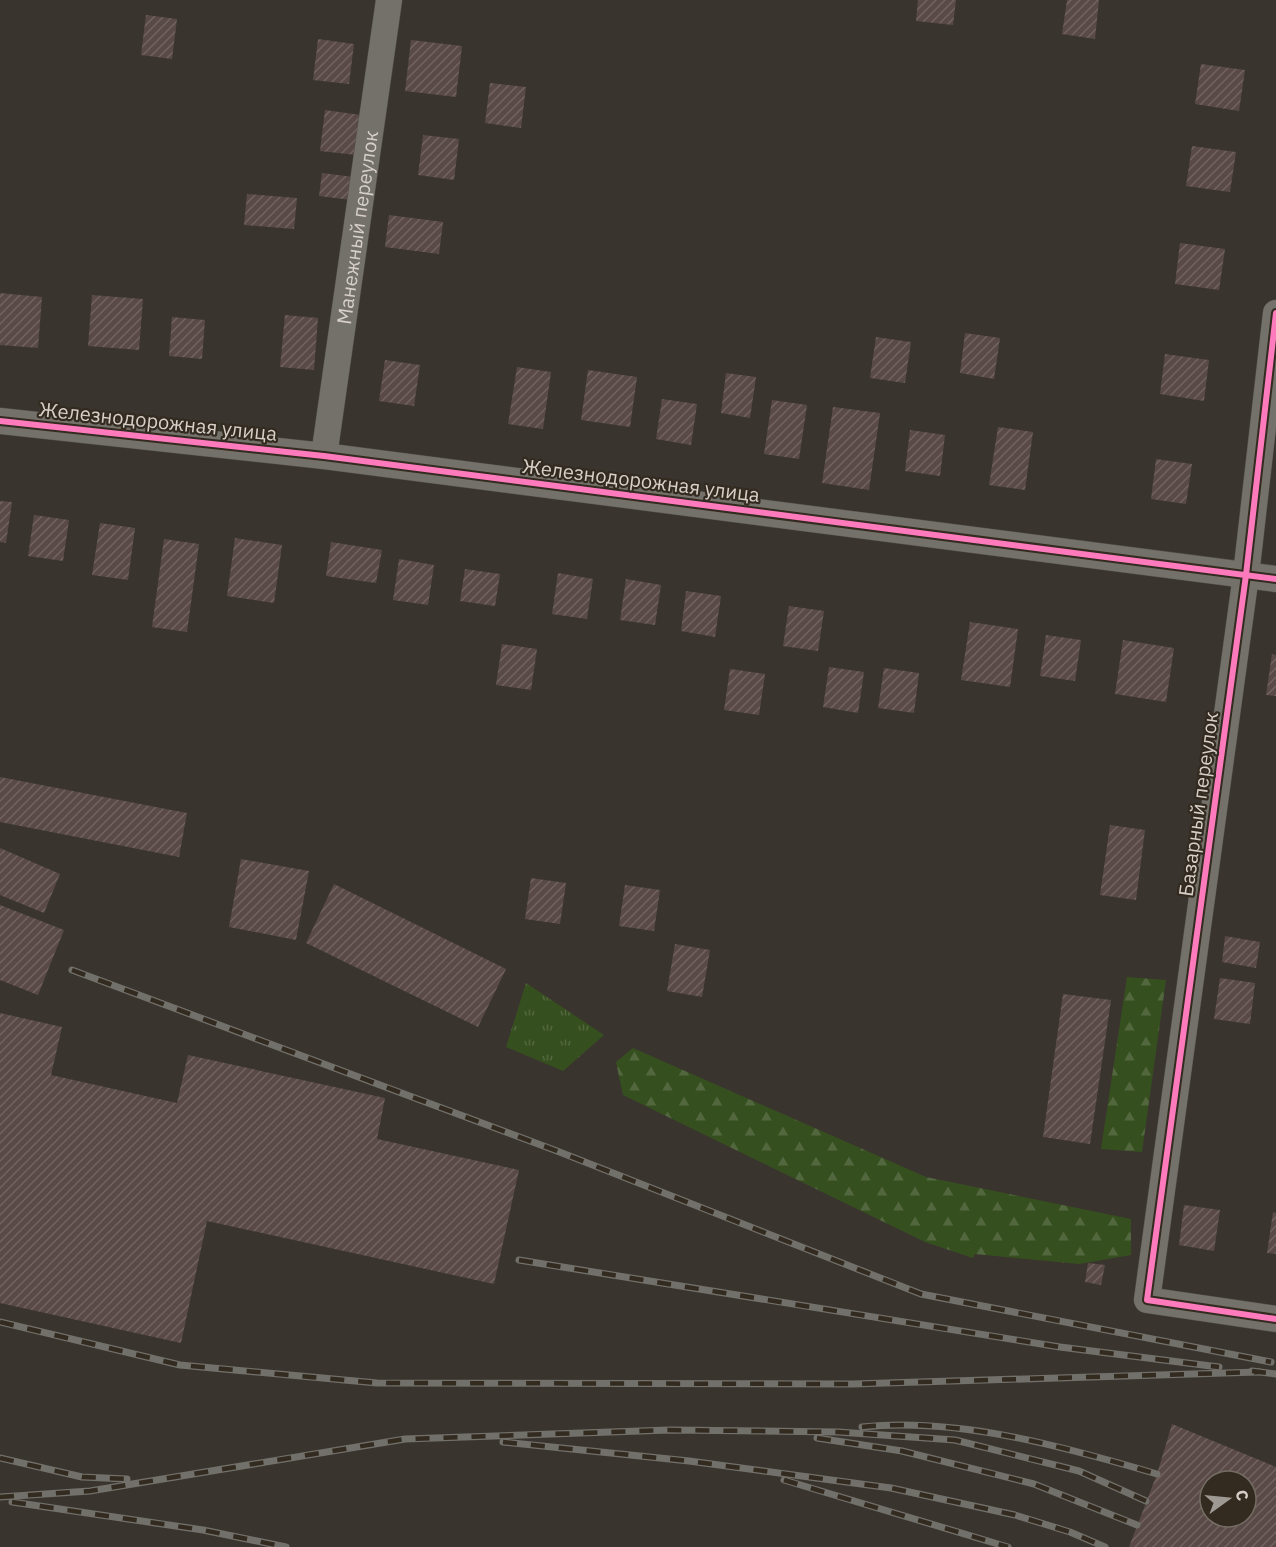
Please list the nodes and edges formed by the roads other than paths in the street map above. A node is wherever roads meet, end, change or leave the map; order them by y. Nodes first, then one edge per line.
1 (389, 0) edge
2 (1276, 313) edge
3 (0, 421) edge
4 (324, 456) junction
5 (1246, 575) junction
6 (1276, 579) edge
7 (1276, 1319) edge

1 - 4 street, Манежный переулок
2 - 5 street, Базарный переулок
3 - 4 street, Железнодорожная улица
4 - 5 street, Железнодорожная улица
5 - 6 street, Железнодорожная улица
5 - 7 street, Базарный переулок

